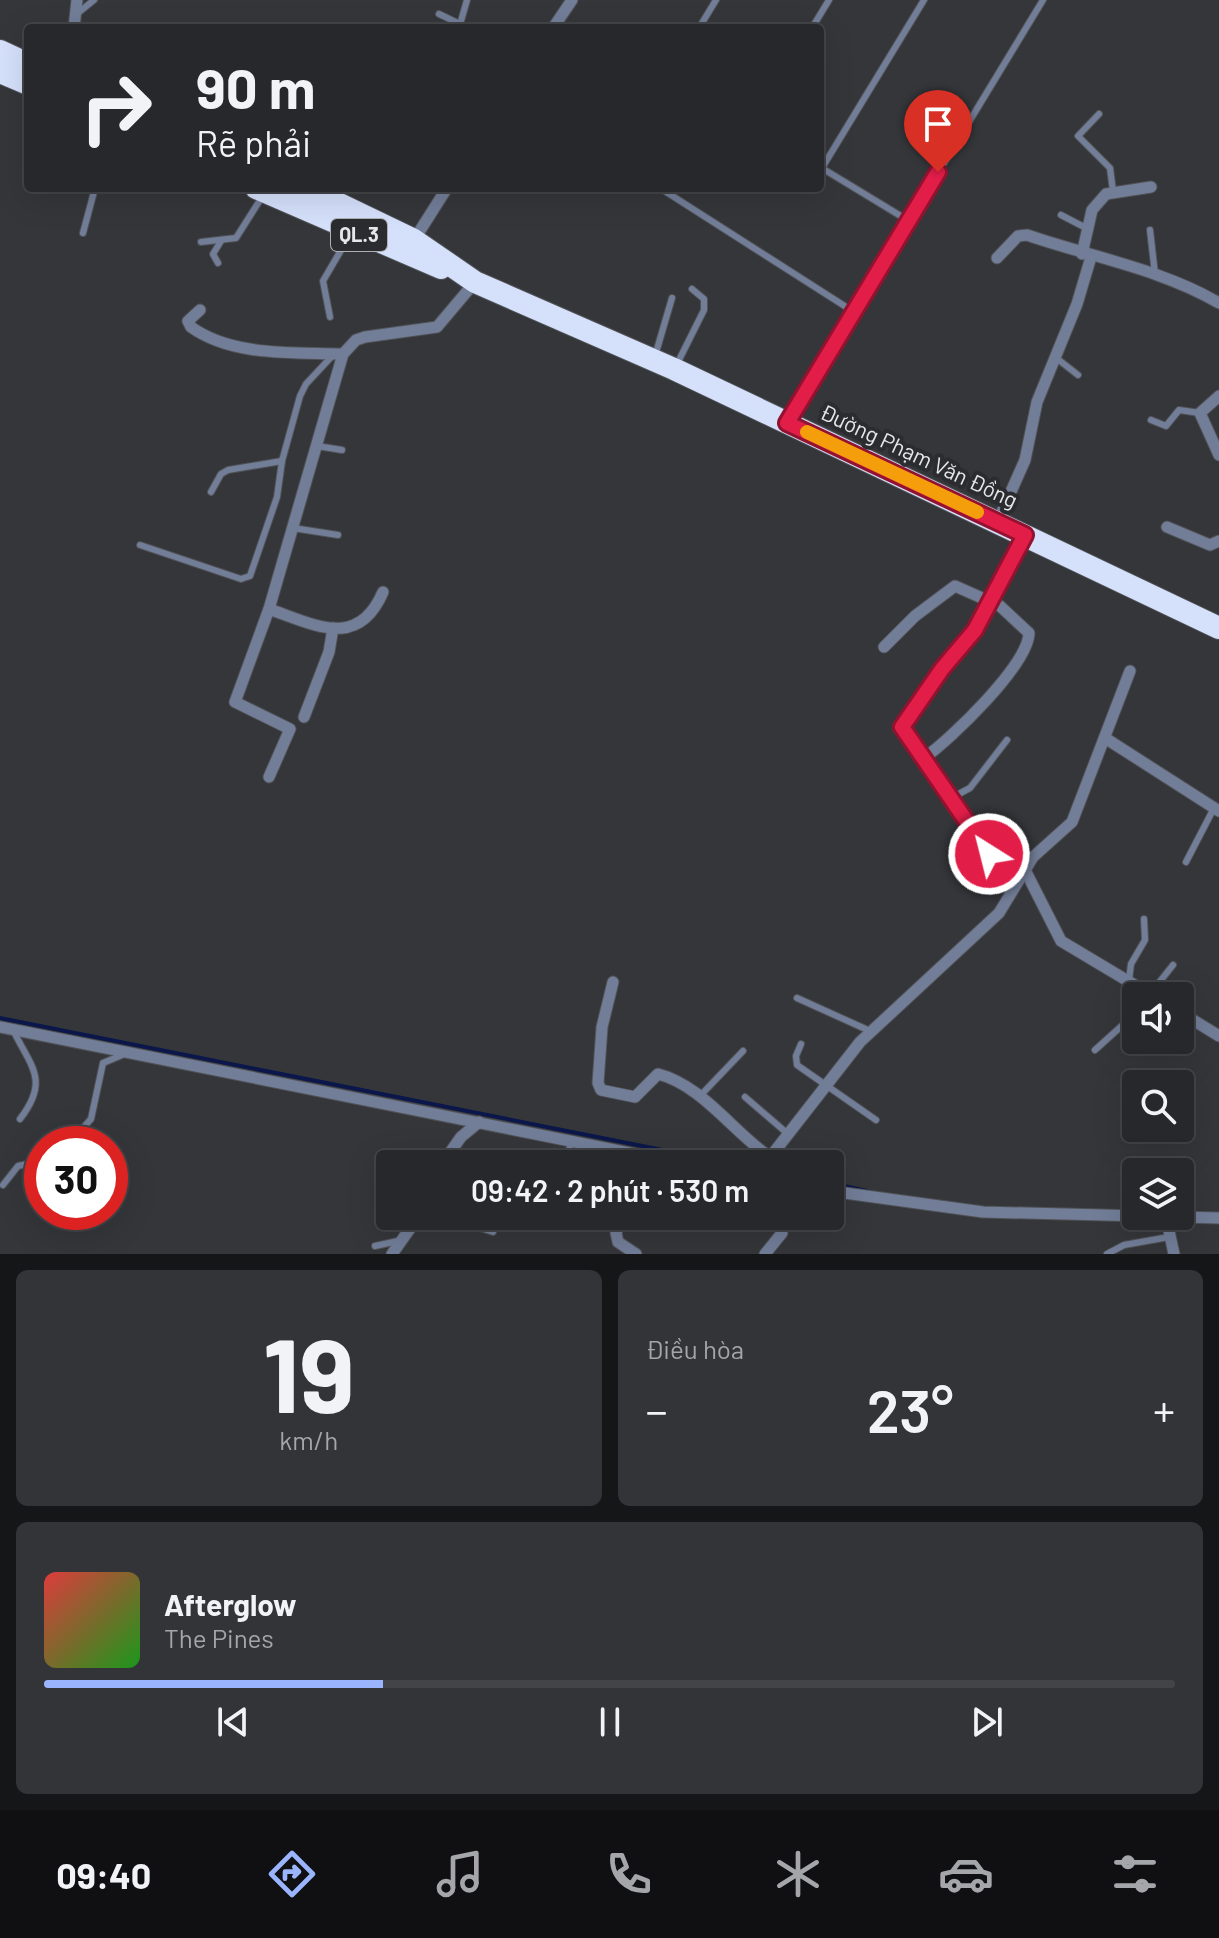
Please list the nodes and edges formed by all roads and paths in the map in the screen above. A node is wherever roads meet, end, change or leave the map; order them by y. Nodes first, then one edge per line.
1 (94, 0) edge
2 (467, 0) edge
3 (716, 0) edge
4 (829, 0) edge
5 (924, 0) edge
6 (1043, 0) edge
7 (566, 2) edge
8 (77, 6) edge
9 (439, 14) dead end
10 (456, 24) edge
11 (460, 24) edge
12 (555, 24) edge
13 (701, 24) edge
14 (814, 24) edge
15 (0, 51) edge
16 (24, 62) edge
17 (0, 72) edge
18 (24, 82) edge
19 (1099, 114) dead end
20 (824, 163) edge
21 (824, 170) edge
22 (1151, 187) dead end
23 (1113, 191) junction
24 (94, 192) edge
25 (260, 192) edge
26 (265, 192) edge
27 (314, 192) edge
28 (444, 192) edge
29 (666, 192) edge
30 (1061, 215) dead end
31 (909, 221) junction
32 (1088, 229) junction
33 (1150, 230) dead end
34 (352, 232) junction
35 (83, 233) dead end
36 (414, 240) junction
37 (221, 241) junction
38 (201, 242) dead end
39 (1087, 256) junction
40 (997, 258) dead end
41 (218, 263) dead end
42 (1155, 274) junction
43 (470, 279) junction
44 (692, 289) dead end
45 (672, 298) dead end
46 (1219, 303) edge
47 (200, 310) dead end
48 (854, 312) junction
49 (330, 317) dead end
50 (338, 354) junction
51 (1055, 357) junction
52 (664, 364) junction
53 (1078, 375) dead end
54 (1219, 396) edge
55 (1200, 413) junction
56 (1151, 420) dead end
57 (787, 423) junction
58 (317, 446) junction
59 (342, 450) dead end
60 (1219, 455) edge
61 (282, 461) junction
62 (211, 492) dead end
63 (998, 521) junction
64 (1167, 527) dead end
65 (293, 528) junction
66 (338, 535) dead end
67 (1025, 535) junction
68 (1219, 541) edge
69 (140, 545) dead end
70 (383, 592) dead end
71 (988, 602) junction
72 (269, 609) junction
73 (333, 628) junction
74 (1219, 628) edge
75 (884, 647) dead end
76 (1130, 671) dead end
77 (304, 717) dead end
78 (1105, 738) junction
79 (1007, 740) dead end
80 (924, 758) junction
81 (269, 777) dead end
82 (953, 797) junction
83 (1216, 810) edge
84 (1186, 862) dead end
85 (1025, 870) junction
86 (1144, 919) dead end
87 (1173, 965) dead end
88 (1129, 980) junction
89 (613, 982) dead end
90 (1132, 982) edge
91 (1161, 982) edge
92 (797, 998) dead end
93 (1194, 1021) edge
94 (1122, 1026) edge
95 (0, 1027) edge
96 (13, 1030) junction
97 (870, 1031) junction
98 (1219, 1036) edge
99 (801, 1044) dead end
100 (1095, 1050) dead end
101 (136, 1051) junction
102 (743, 1051) dead end
103 (826, 1086) junction
104 (699, 1097) junction
105 (745, 1097) dead end
106 (20, 1119) dead end
107 (876, 1120) dead end
108 (479, 1122) junction
109 (85, 1126) edge
110 (788, 1134) junction
111 (572, 1141) junction
112 (452, 1150) edge
113 (569, 1150) edge
114 (608, 1150) edge
115 (759, 1150) edge
116 (778, 1150) edge
117 (24, 1165) edge
118 (3, 1185) dead end
119 (844, 1193) edge
120 (1122, 1216) edge
121 (1194, 1218) edge
122 (1219, 1218) edge
123 (409, 1230) edge
124 (487, 1230) edge
125 (617, 1230) edge
126 (781, 1230) edge
127 (1168, 1230) edge
128 (493, 1232) dead end
129 (1169, 1237) junction
130 (402, 1241) junction
131 (375, 1246) dead end
132 (392, 1254) edge
133 (636, 1254) edge
134 (765, 1254) edge
135 (1107, 1254) edge
136 (1174, 1254) edge

1 - 8 lane
2 - 11 lane
3 - 13 lane
4 - 14 lane
5 - 20 lane
6 - 31 lane
7 - 12 street
9 - 10 lane
15 - 16 highway
17 - 18 highway
19 - 23 lane
21 - 31 lane
22 - 23 street
23 - 32 street
24 - 35 lane
25 - 37 lane
26 - 34 highway, Đường Phạm Văn Đồng / QL.3
27 - 36 highway, Đường Phạm Văn Đồng / QL.3
28 - 36 street
29 - 48 lane
30 - 32 lane
31 - 48 lane
32 - 39 street
33 - 42 lane
34 - 43 highway, Đường Phạm Văn Đồng / QL.3
34 - 49 lane
36 - 43 highway, Đường Phạm Văn Đồng / QL.3
37 - 38 lane
37 - 41 lane
39 - 40 street
39 - 42 street
39 - 51 street
42 - 46 street
43 - 50 street
43 - 52 highway, Đường Phạm Văn Đồng / QL.3
44 - 52 lane
45 - 52 lane
47 - 50 street
48 - 57 lane
50 - 58 street
50 - 61 lane
51 - 53 lane
51 - 63 street
52 - 57 highway, Đường Phạm Văn Đồng / QL.3
54 - 55 street
55 - 56 lane
55 - 60 street
57 - 63 highway, Đường Phạm Văn Đồng / QL.3
58 - 59 lane
58 - 65 street
61 - 62 lane
61 - 69 lane
63 - 67 highway, Đường Phạm Văn Đồng / QL.3
64 - 68 street
65 - 66 lane
65 - 72 street
67 - 71 street
67 - 74 highway, Đường Phạm Văn Đồng / QL.3
70 - 73 street
71 - 75 street
71 - 80 street
71 - 80 street
72 - 73 street
72 - 81 street
73 - 77 street
76 - 78 street
78 - 83 street
78 - 85 street
79 - 82 lane
80 - 82 street
82 - 85 street
83 - 84 lane
85 - 88 street
85 - 97 street
86 - 88 lane
87 - 91 lane
88 - 90 street
89 - 104 street
92 - 97 lane
93 - 98 street
94 - 100 lane
95 - 96 street
96 - 101 street
96 - 106 lane
97 - 103 street
99 - 103 lane
101 - 108 street
101 - 109 lane
102 - 104 lane
103 - 107 lane
103 - 110 street
104 - 115 street
105 - 110 lane
108 - 111 street
108 - 112 street
110 - 116 street
111 - 113 lane
111 - 114 street
117 - 118 lane
119 - 120 street
121 - 122 street
123 - 130 street
124 - 128 lane
125 - 133 street
126 - 134 street
127 - 129 street
129 - 135 lane
129 - 136 street
130 - 131 lane
130 - 132 street

